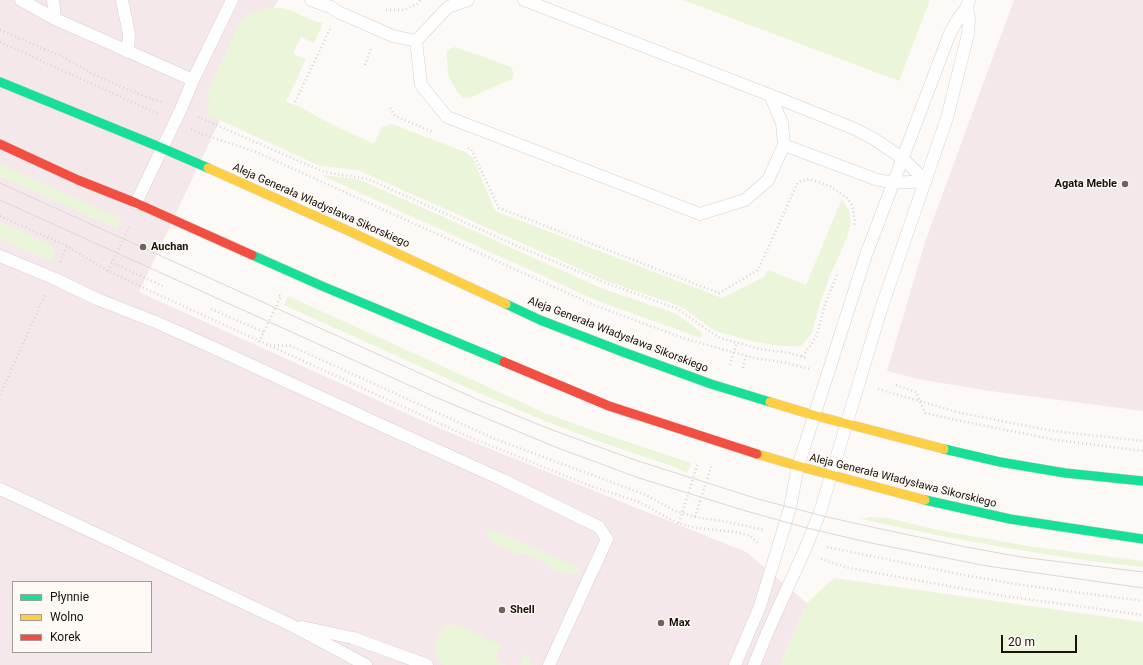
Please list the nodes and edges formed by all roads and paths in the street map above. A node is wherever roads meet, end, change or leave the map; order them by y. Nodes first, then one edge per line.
1 (22, 0) edge
2 (54, 0) edge
3 (122, 0) edge
4 (232, 0) edge
5 (311, 0) edge
6 (420, 0) edge
7 (468, 0) edge
8 (524, 0) edge
9 (968, 4) edge
10 (380, 9) dead end
11 (56, 19) junction
12 (0, 30) edge
13 (337, 32) dead end
14 (416, 41) junction
15 (0, 42) edge
16 (364, 46) dead end
17 (128, 52) junction
18 (365, 65) dead end
19 (193, 80) junction
20 (0, 82) edge
21 (770, 95) junction
22 (295, 102) dead end
23 (390, 108) dead end
24 (181, 109) junction
25 (175, 122) junction
26 (439, 135) dead end
27 (0, 144) edge
28 (784, 145) junction
29 (464, 146) dead end
30 (162, 148) junction
31 (902, 158) junction
32 (926, 181) junction
33 (893, 183) junction
34 (136, 203) junction
35 (0, 216) edge
36 (134, 229) dead end
37 (853, 234) dead end
38 (67, 246) junction
39 (0, 256) edge
40 (111, 262) junction
41 (840, 268) dead end
42 (108, 271) junction
43 (53, 278) junction
44 (164, 287) dead end
45 (277, 294) dead end
46 (211, 309) dead end
47 (264, 332) junction
48 (259, 342) junction
49 (737, 342) junction
50 (266, 345) junction
51 (734, 352) junction
52 (746, 356) junction
53 (802, 356) junction
54 (807, 358) dead end
55 (798, 365) dead end
56 (730, 366) dead end
57 (742, 368) dead end
58 (896, 385) dead end
59 (0, 395) edge
60 (901, 396) dead end
61 (920, 402) junction
62 (814, 415) junction
63 (846, 424) junction
64 (1143, 441) edge
65 (1143, 452) edge
66 (698, 463) dead end
67 (798, 466) junction
68 (711, 468) dead end
69 (831, 476) junction
70 (1143, 481) edge
71 (0, 489) edge
72 (682, 513) junction
73 (695, 517) junction
74 (679, 523) junction
75 (764, 530) dead end
76 (1143, 538) edge
77 (764, 544) dead end
78 (823, 546) dead end
79 (816, 558) dead end
80 (1143, 601) edge
81 (1143, 616) edge
82 (289, 624) junction
83 (366, 665) edge
84 (427, 665) edge
85 (549, 665) edge
86 (735, 665) edge
87 (754, 665) edge

1 - 11 lane
2 - 11 lane
3 - 17 lane
4 - 19 lane
5 - 14 lane
6 - 10 path
7 - 14 lane
8 - 21 lane
9 - 31 lane
9 - 32 lane
11 - 17 lane
12 - 24 path
13 - 22 path
14 - 28 lane
15 - 25 path
16 - 18 path
17 - 19 lane
19 - 24 lane
20 - 30 main road, Aleja Generała Władysława Sikorskiego
21 - 28 lane
21 - 31 lane
23 - 26 path
24 - 25 lane
24 - 49 path
25 - 30 lane
25 - 51 path
27 - 34 main road, Aleja Generała Władysława Sikorskiego
28 - 33 lane
29 - 37 path
30 - 34 lane
30 - 62 main road, Aleja Generała Władysława Sikorskiego
31 - 32 lane
31 - 33 lane
32 - 33 lane
32 - 63 lane
33 - 62 lane
34 - 67 main road, Aleja Generała Władysława Sikorskiego
35 - 38 path
36 - 40 path
38 - 42 path
38 - 43 path
39 - 43 lane
40 - 42 path
40 - 44 path
41 - 53 path
42 - 48 path
43 - 59 path
43 - 85 lane
45 - 47 path
46 - 47 path
47 - 48 path
48 - 50 path
49 - 51 path
49 - 53 path
50 - 72 path
50 - 74 path
51 - 52 path
51 - 56 path
52 - 55 path
52 - 57 path
53 - 54 path
58 - 61 path
60 - 61 path
61 - 64 path
61 - 65 path
62 - 63 main road, Aleja Generała Władysława Sikorskiego
62 - 67 lane
63 - 69 lane
63 - 70 main road, Aleja Generała Władysława Sikorskiego
66 - 72 path
67 - 69 main road, Aleja Generała Władysława Sikorskiego
67 - 86 lane
68 - 73 path
69 - 76 main road, Aleja Generała Władysława Sikorskiego
69 - 87 lane
71 - 82 lane
72 - 73 path
72 - 74 path
73 - 75 path
74 - 77 path
78 - 80 path
79 - 81 path
82 - 83 lane
82 - 84 lane

